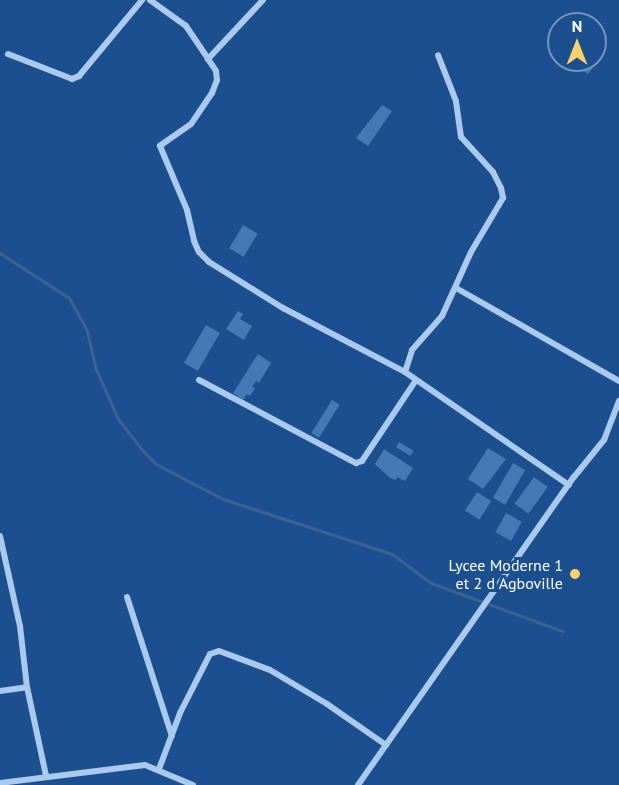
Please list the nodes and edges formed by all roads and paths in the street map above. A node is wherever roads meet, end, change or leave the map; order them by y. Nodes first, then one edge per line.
1 (142, 0) edge
2 (150, 0) edge
3 (263, 0) edge
4 (8, 54) dead end
5 (438, 55) dead end
6 (208, 59) junction
7 (456, 288) junction
8 (405, 372) junction
9 (199, 380) dead end
10 (416, 380) junction
11 (619, 381) edge
12 (619, 401) edge
13 (569, 485) junction
14 (0, 536) edge
15 (127, 597) dead end
16 (27, 687) junction
17 (0, 691) edge
18 (172, 737) junction
19 (386, 745) junction
20 (159, 770) junction
21 (46, 776) junction
22 (0, 783) edge
23 (193, 785) edge
24 (358, 785) edge

1 - 4 street
2 - 6 street
3 - 6 street
5 - 7 street
6 - 8 street
7 - 8 street
7 - 11 street
8 - 10 street
9 - 10 street
10 - 13 street
12 - 13 street
13 - 19 street
14 - 16 street
15 - 18 street
16 - 17 street
16 - 21 street
18 - 19 street
18 - 20 street
19 - 24 street
20 - 21 street
20 - 23 street
21 - 22 street

